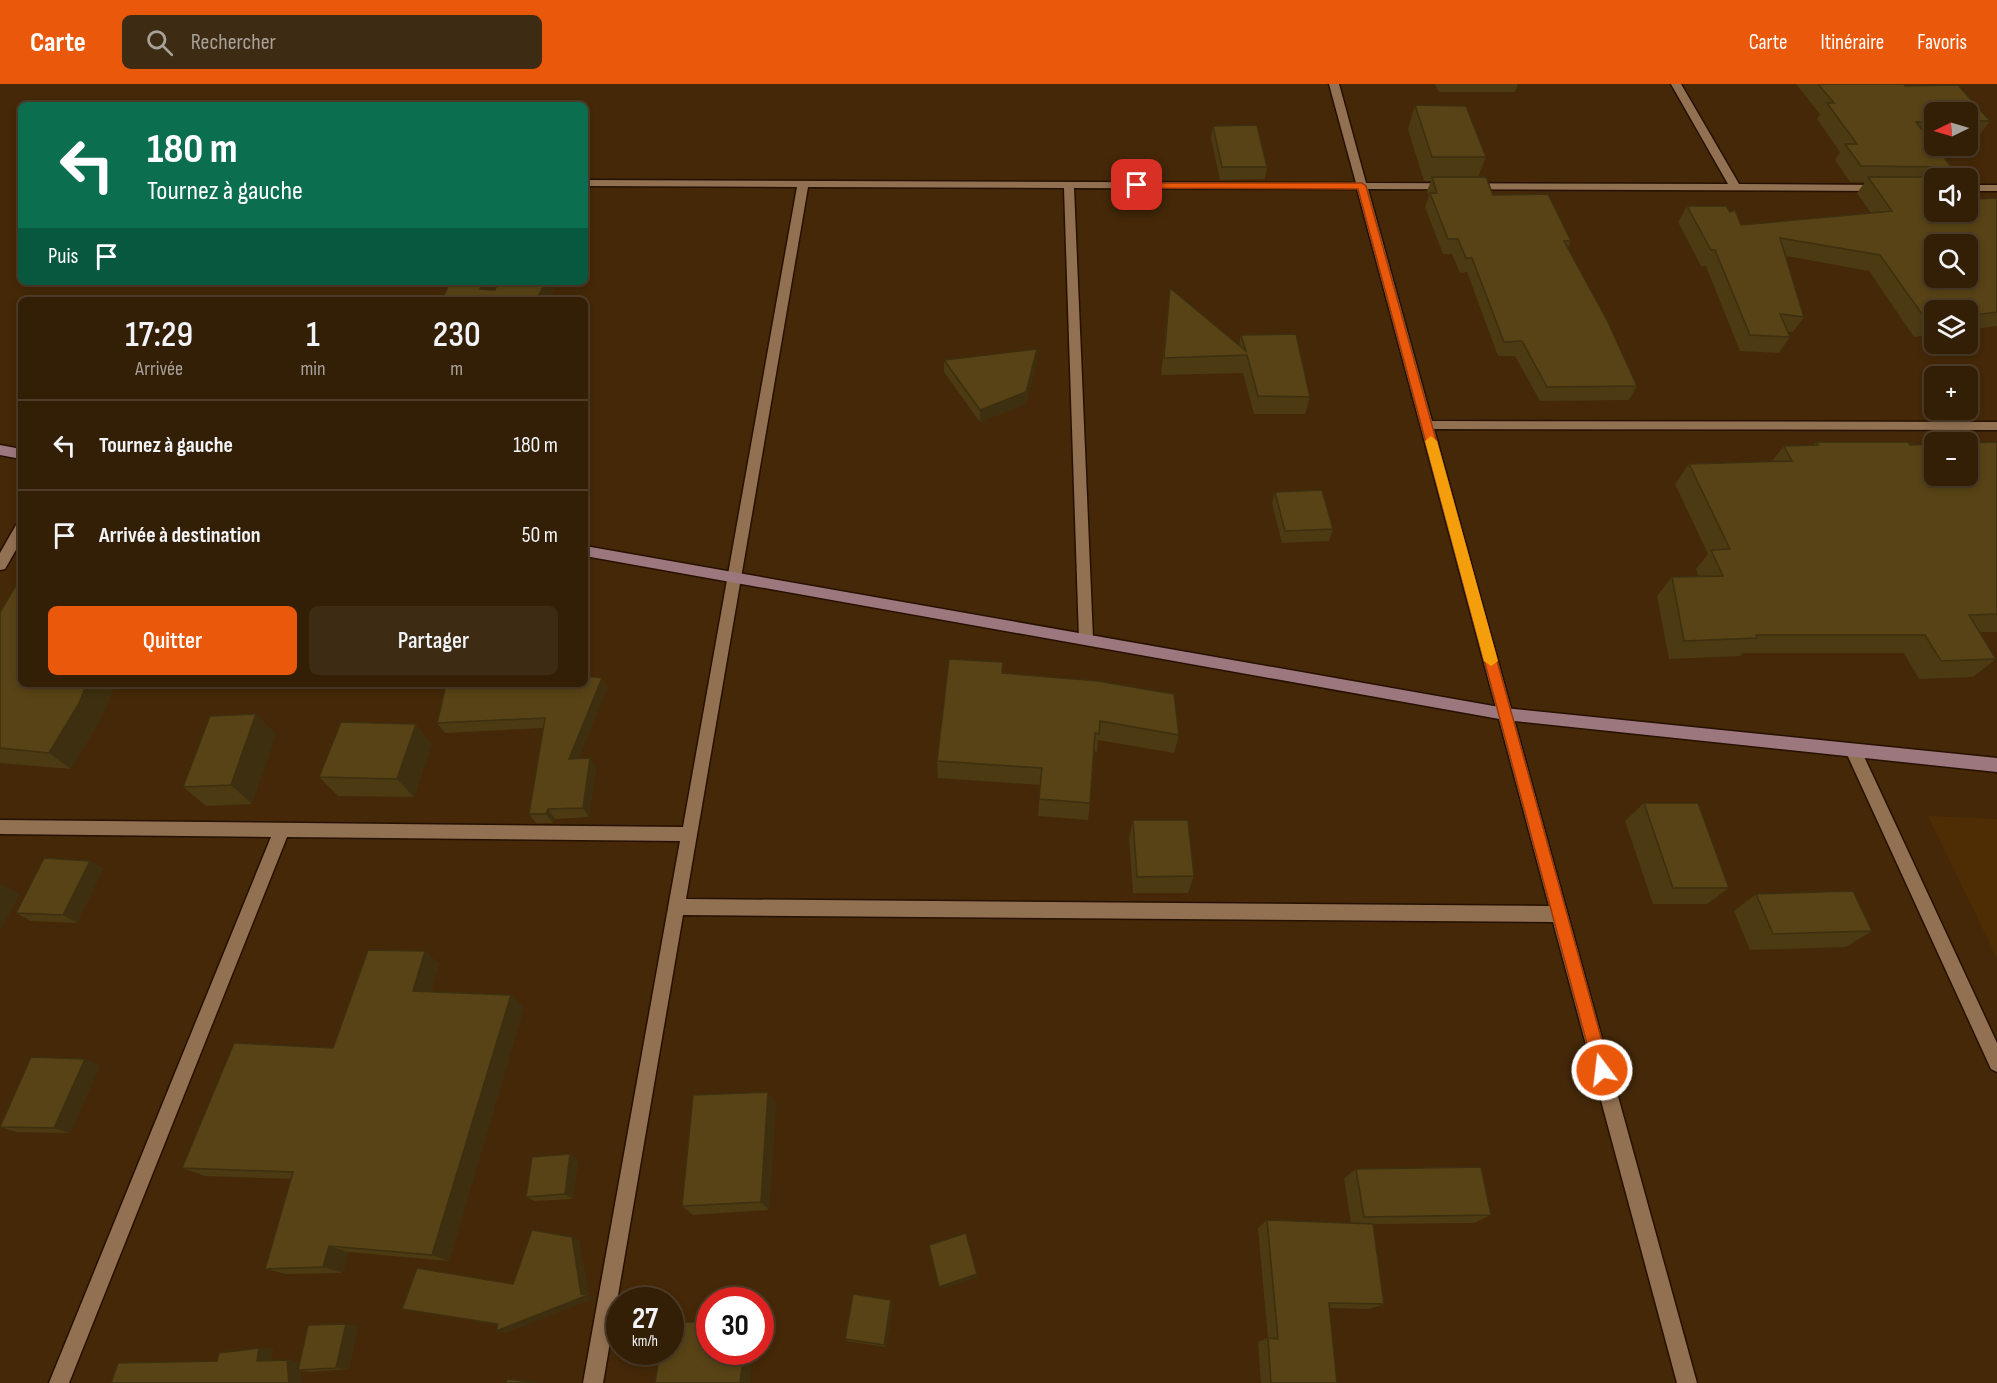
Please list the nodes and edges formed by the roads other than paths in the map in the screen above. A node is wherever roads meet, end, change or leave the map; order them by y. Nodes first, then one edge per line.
1 (1334, 84) edge
2 (1676, 84) edge
3 (588, 183) edge
4 (803, 184) junction
5 (1069, 185) junction
6 (1362, 186) junction
7 (1735, 187) junction
8 (1888, 188) edge
9 (1978, 188) edge
10 (1997, 188) edge
11 (1427, 425) junction
12 (1997, 426) edge
13 (0, 450) edge
14 (18, 453) edge
15 (18, 534) edge
16 (588, 552) edge
17 (0, 564) edge
18 (734, 576) junction
19 (1086, 639) junction
20 (1505, 714) junction
21 (1853, 750) junction
22 (1997, 765) edge
23 (0, 827) edge
24 (282, 829) junction
25 (689, 834) junction
26 (676, 907) junction
27 (1560, 914) junction
28 (1997, 1063) edge
29 (59, 1383) edge
30 (593, 1383) edge
31 (1687, 1383) edge

1 - 6 street
2 - 7 street
3 - 4 street
4 - 5 street
4 - 18 street
5 - 6 street
5 - 19 street
6 - 7 street
6 - 11 street
7 - 8 street
9 - 10 street
11 - 12 street
11 - 20 street
13 - 14 main road
15 - 17 street
16 - 18 main road
18 - 19 main road
18 - 25 street
19 - 20 main road
20 - 21 main road
20 - 27 street
21 - 22 main road
21 - 28 street
23 - 24 street
24 - 25 street
24 - 29 street
25 - 26 street
26 - 27 street
26 - 30 street
27 - 31 street

